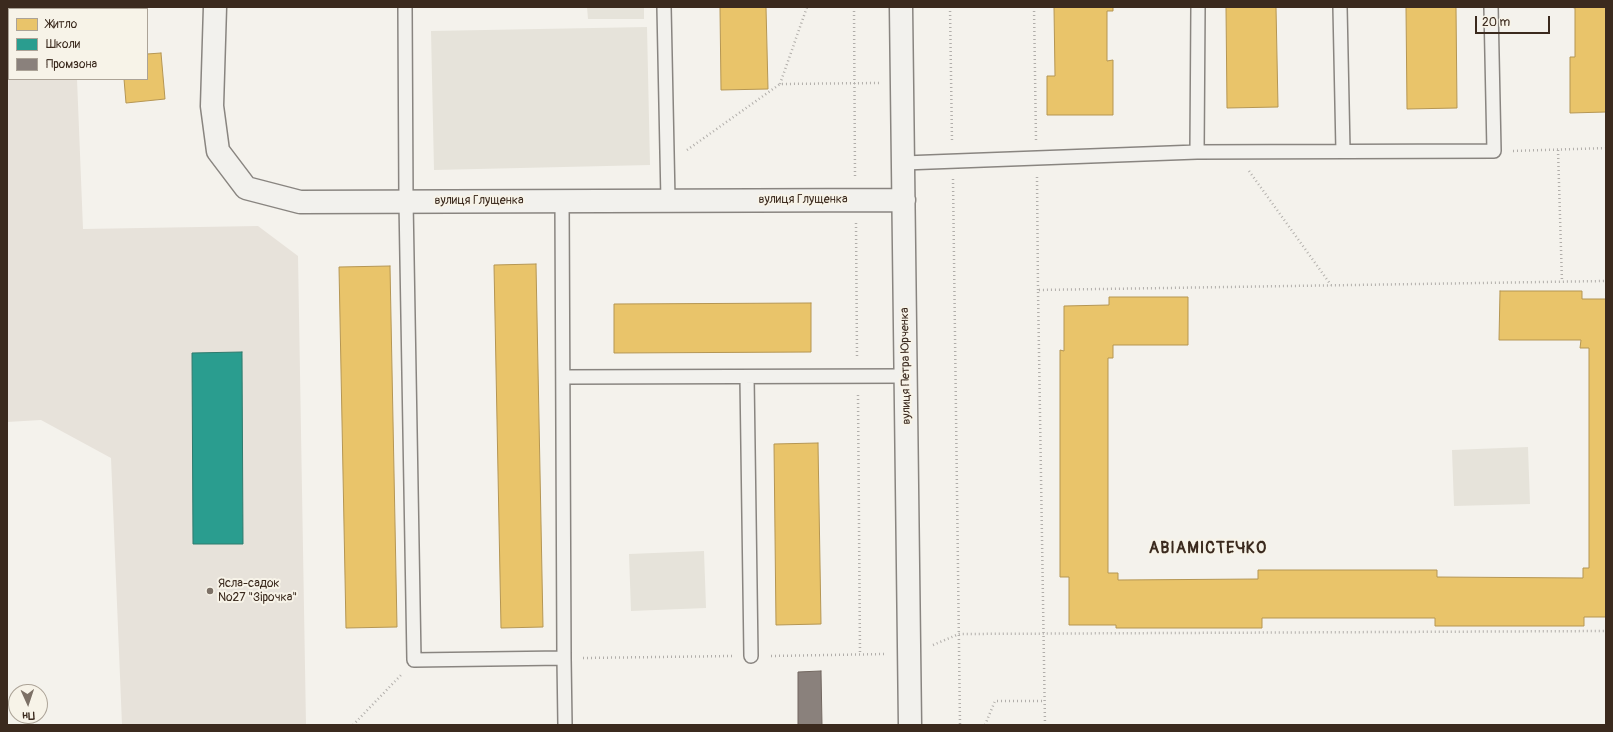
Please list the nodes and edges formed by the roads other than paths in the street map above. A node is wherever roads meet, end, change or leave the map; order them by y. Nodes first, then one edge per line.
1 (215, 7) edge
2 (405, 7) edge
3 (664, 7) edge
4 (901, 7) edge
5 (1198, 7) edge
6 (1340, 7) edge
7 (1491, 7) edge
8 (1343, 151) junction
9 (1197, 152) junction
10 (904, 163) junction
11 (562, 200) junction
12 (668, 200) junction
13 (904, 200) junction
14 (406, 201) junction
15 (906, 376) junction
16 (563, 377) junction
17 (747, 377) junction
18 (751, 656) dead end
19 (564, 658) junction
20 (566, 725) edge
21 (910, 725) edge

1 - 14 street, вулиця Глущенка
2 - 14 lane
3 - 12 lane
4 - 10 street, вулиця Петра Юрченка
5 - 9 lane
6 - 8 lane
7 - 8 lane
8 - 9 lane
9 - 10 lane
10 - 13 street, вулиця Петра Юрченка
11 - 12 street, вулиця Глущенка
11 - 14 street, вулиця Глущенка
11 - 16 lane
12 - 13 street, вулиця Глущенка
13 - 15 street, вулиця Петра Юрченка
14 - 19 lane
15 - 17 lane
15 - 21 street, вулиця Петра Юрченка
16 - 17 lane
16 - 19 lane
17 - 18 lane
19 - 20 lane

